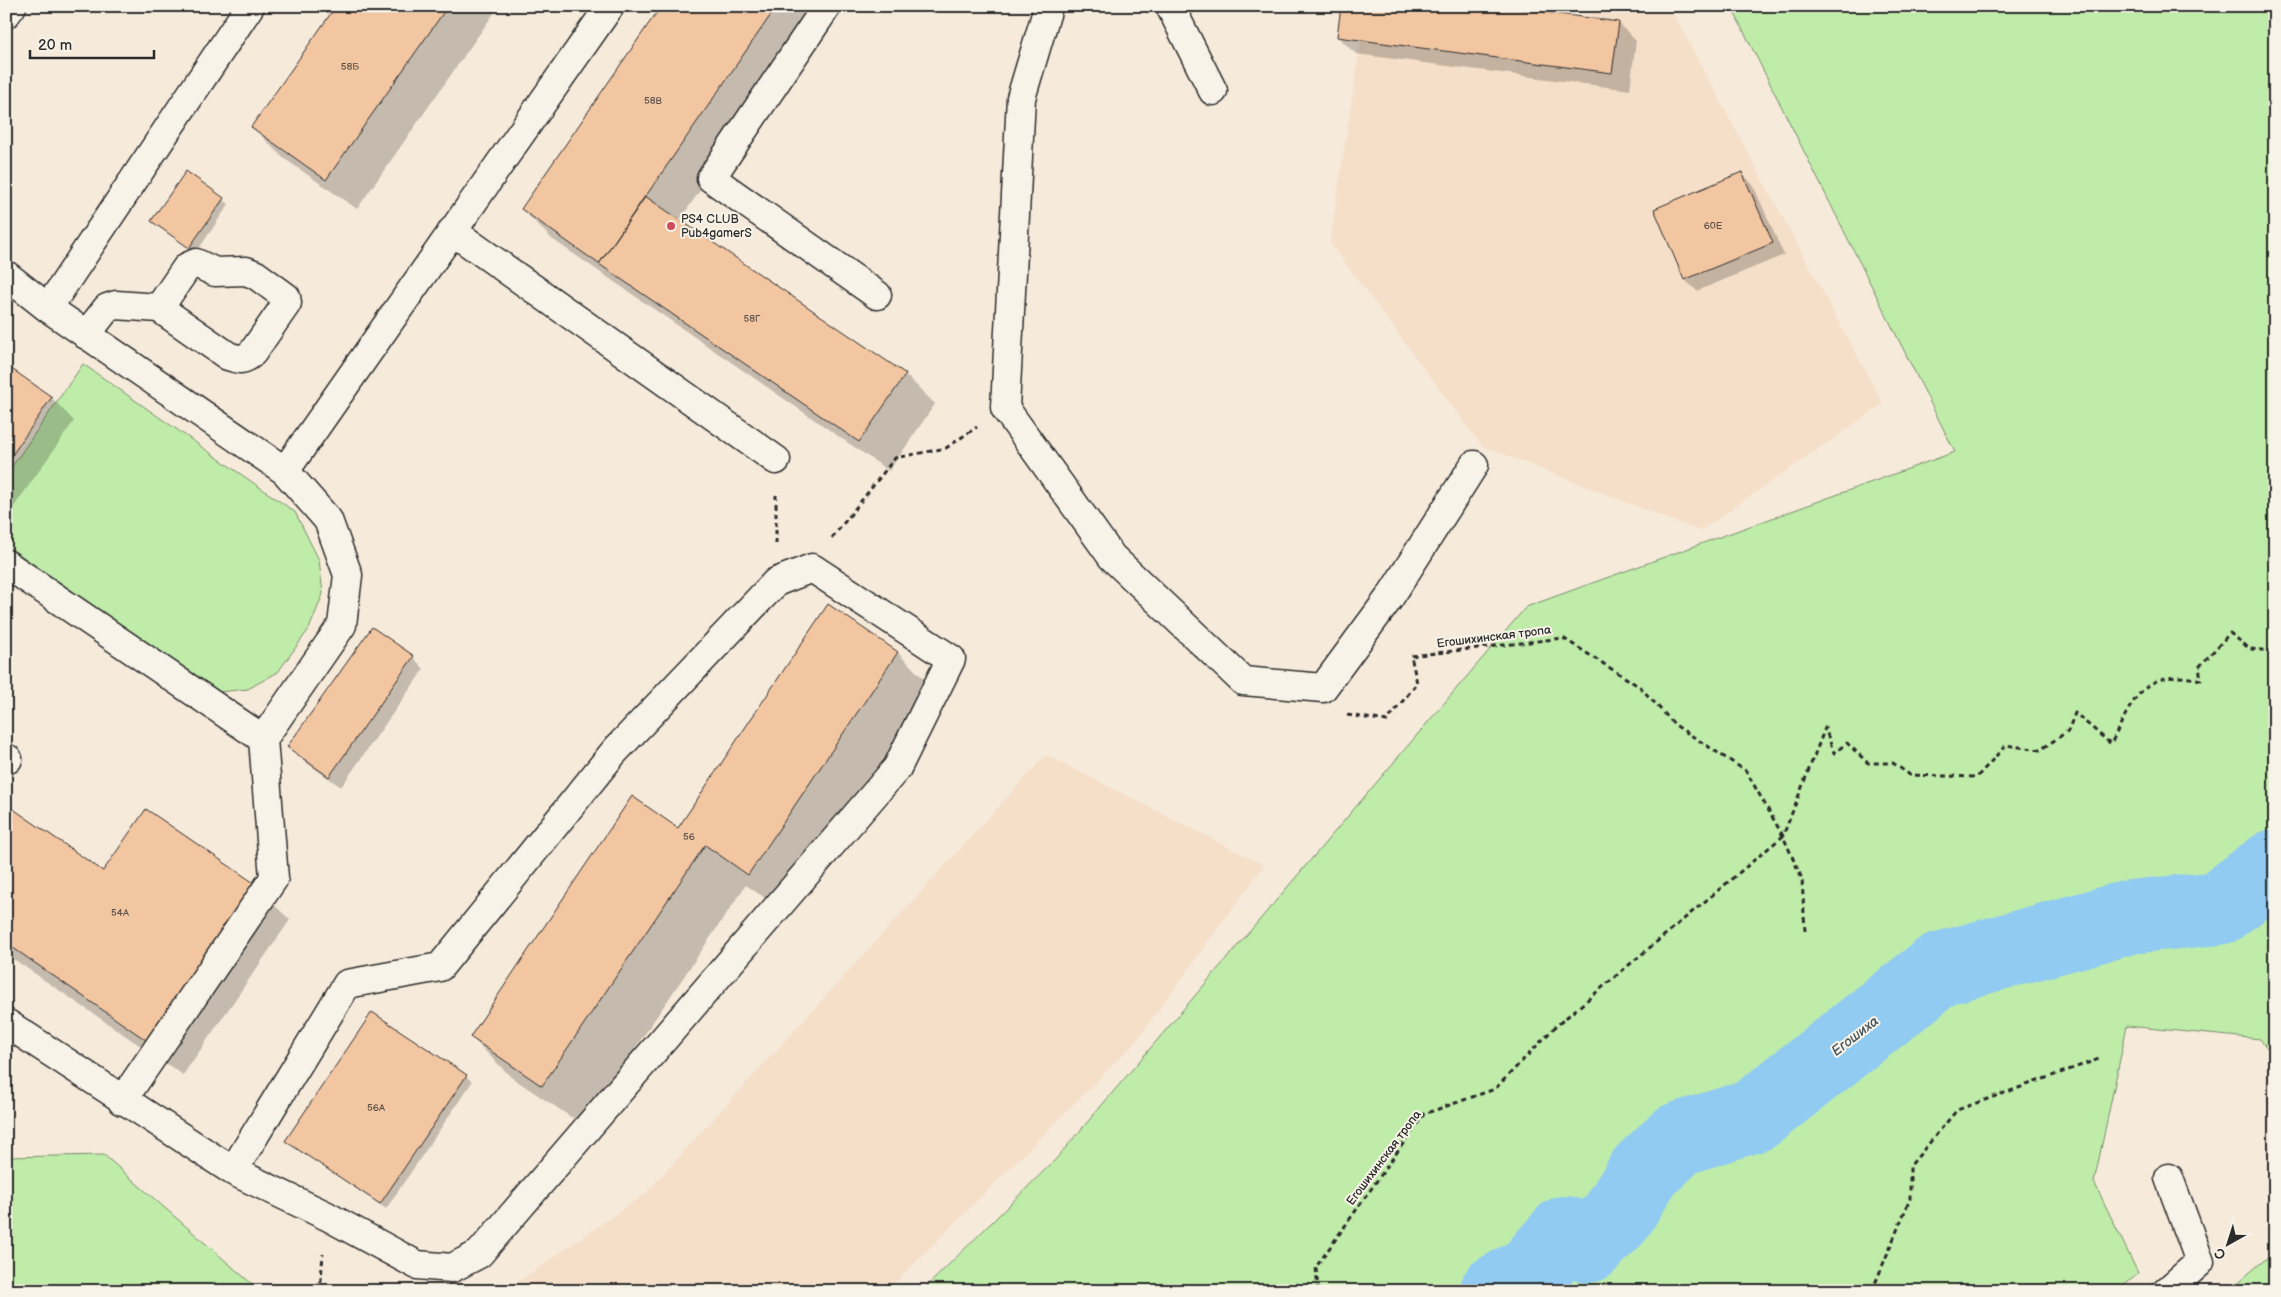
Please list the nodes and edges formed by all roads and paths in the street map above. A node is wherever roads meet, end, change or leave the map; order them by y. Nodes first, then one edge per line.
1 (12, 6) edge
2 (250, 6) edge
3 (610, 6) edge
4 (827, 6) edge
5 (1047, 6) edge
6 (1170, 6) edge
7 (6, 14) edge
8 (1213, 91) dead end
9 (452, 232) junction
10 (6, 275) edge
11 (877, 295) dead end
12 (48, 308) junction
13 (160, 308) dead end
14 (86, 335) junction
15 (1005, 408) junction
16 (776, 460) joint
17 (1474, 465) dead end
18 (285, 471) junction
19 (6, 564) edge
20 (812, 568) junction
21 (776, 582) junction
22 (2275, 651) edge
23 (1341, 714) dead end
24 (263, 739) junction
25 (1783, 836) junction
26 (1805, 931) dead end
27 (6, 1024) edge
28 (2099, 1059) dead end
29 (122, 1101) junction
30 (233, 1171) junction
31 (2169, 1178) dead end
32 (1318, 1291) edge
33 (1872, 1291) edge
34 (2168, 1291) edge

1 - 7 lane
2 - 12 lane
3 - 9 lane
4 - 11 lane
5 - 15 lane
6 - 8 lane
9 - 16 lane
9 - 18 lane
10 - 12 lane
12 - 14 lane
13 - 14 lane
14 - 18 lane
15 - 17 lane
15 - 20 path
16 - 21 path
18 - 24 lane
19 - 24 lane
20 - 21 lane
20 - 30 lane
21 - 30 lane
22 - 25 path, Егошихинская тропа
23 - 25 path, Егошихинская тропа
24 - 29 lane
25 - 26 path, Егошихинская тропа
25 - 32 path, Егошихинская тропа
27 - 29 lane
28 - 33 path
29 - 30 lane
31 - 34 lane

